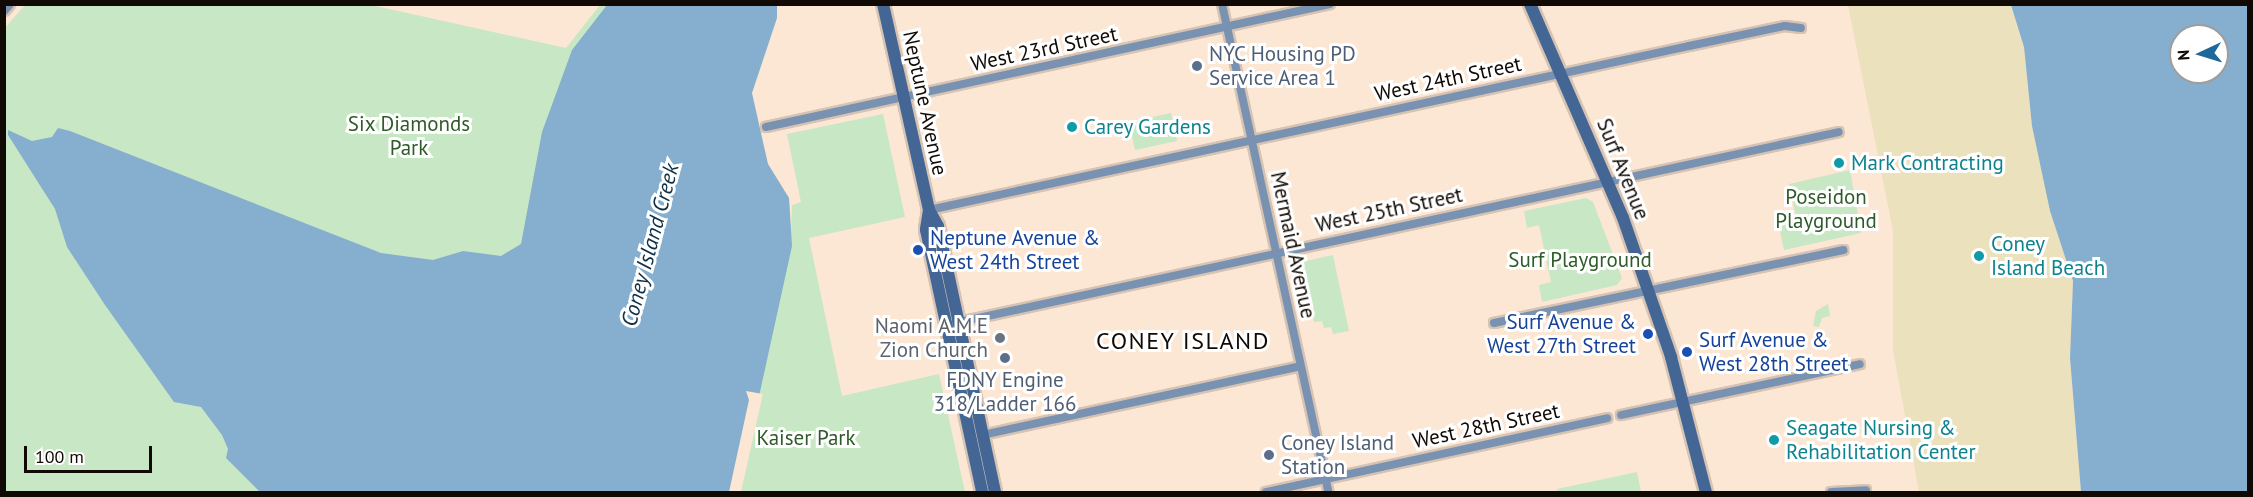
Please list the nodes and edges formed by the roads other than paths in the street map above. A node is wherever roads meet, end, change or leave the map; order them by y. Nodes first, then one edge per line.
1 (9, 4) edge
2 (883, 4) edge
3 (1222, 4) edge
4 (1330, 4) edge
5 (1530, 4) edge
6 (4, 10) edge
7 (1227, 27) junction
8 (1801, 28) dead end
9 (1561, 73) junction
10 (903, 98) junction
11 (766, 127) dead end
12 (1839, 132) dead end
13 (1251, 140) junction
14 (1608, 181) junction
15 (928, 210) junction
16 (1843, 250) dead end
17 (1276, 253) junction
18 (1649, 291) junction
19 (952, 323) junction
20 (1494, 323) dead end
21 (1860, 364) dead end
22 (1300, 366) junction
23 (1683, 402) junction
24 (1621, 415) dead end
25 (1607, 418) dead end
26 (982, 435) junction
27 (1325, 479) junction
28 (1866, 490) dead end
29 (982, 492) edge
30 (995, 492) edge
31 (1266, 492) edge
32 (1328, 492) edge
33 (1706, 492) edge
34 (1831, 492) edge

1 - 6 street
2 - 10 main road, Neptune Avenue
3 - 7 street, Mermaid Avenue
4 - 7 street, West 23rd Street
5 - 9 main road, Surf Avenue
7 - 10 street, West 23rd Street
7 - 13 street, Mermaid Avenue
8 - 9 street, West 24th Street
9 - 13 street, West 24th Street
9 - 14 main road, Surf Avenue
10 - 11 street, West 23rd Street
10 - 15 main road, Neptune Avenue
12 - 14 street, West 25th Street
13 - 15 street, West 24th Street
13 - 17 street, Mermaid Avenue
14 - 17 street, West 25th Street
14 - 18 main road, Surf Avenue
15 - 19 main road, Neptune Avenue
16 - 18 street
17 - 19 street, West 25th Street
17 - 22 street, Mermaid Avenue
18 - 20 street
18 - 23 main road, Surf Avenue
19 - 26 main road, Neptune Avenue
19 - 29 main road, Neptune Avenue
21 - 23 street
22 - 26 street
22 - 27 street, Mermaid Avenue
23 - 24 street
23 - 33 main road, Surf Avenue
25 - 27 street, West 28th Street
26 - 30 main road, Neptune Avenue
27 - 31 street, West 28th Street
27 - 32 street, Mermaid Avenue
28 - 34 street

